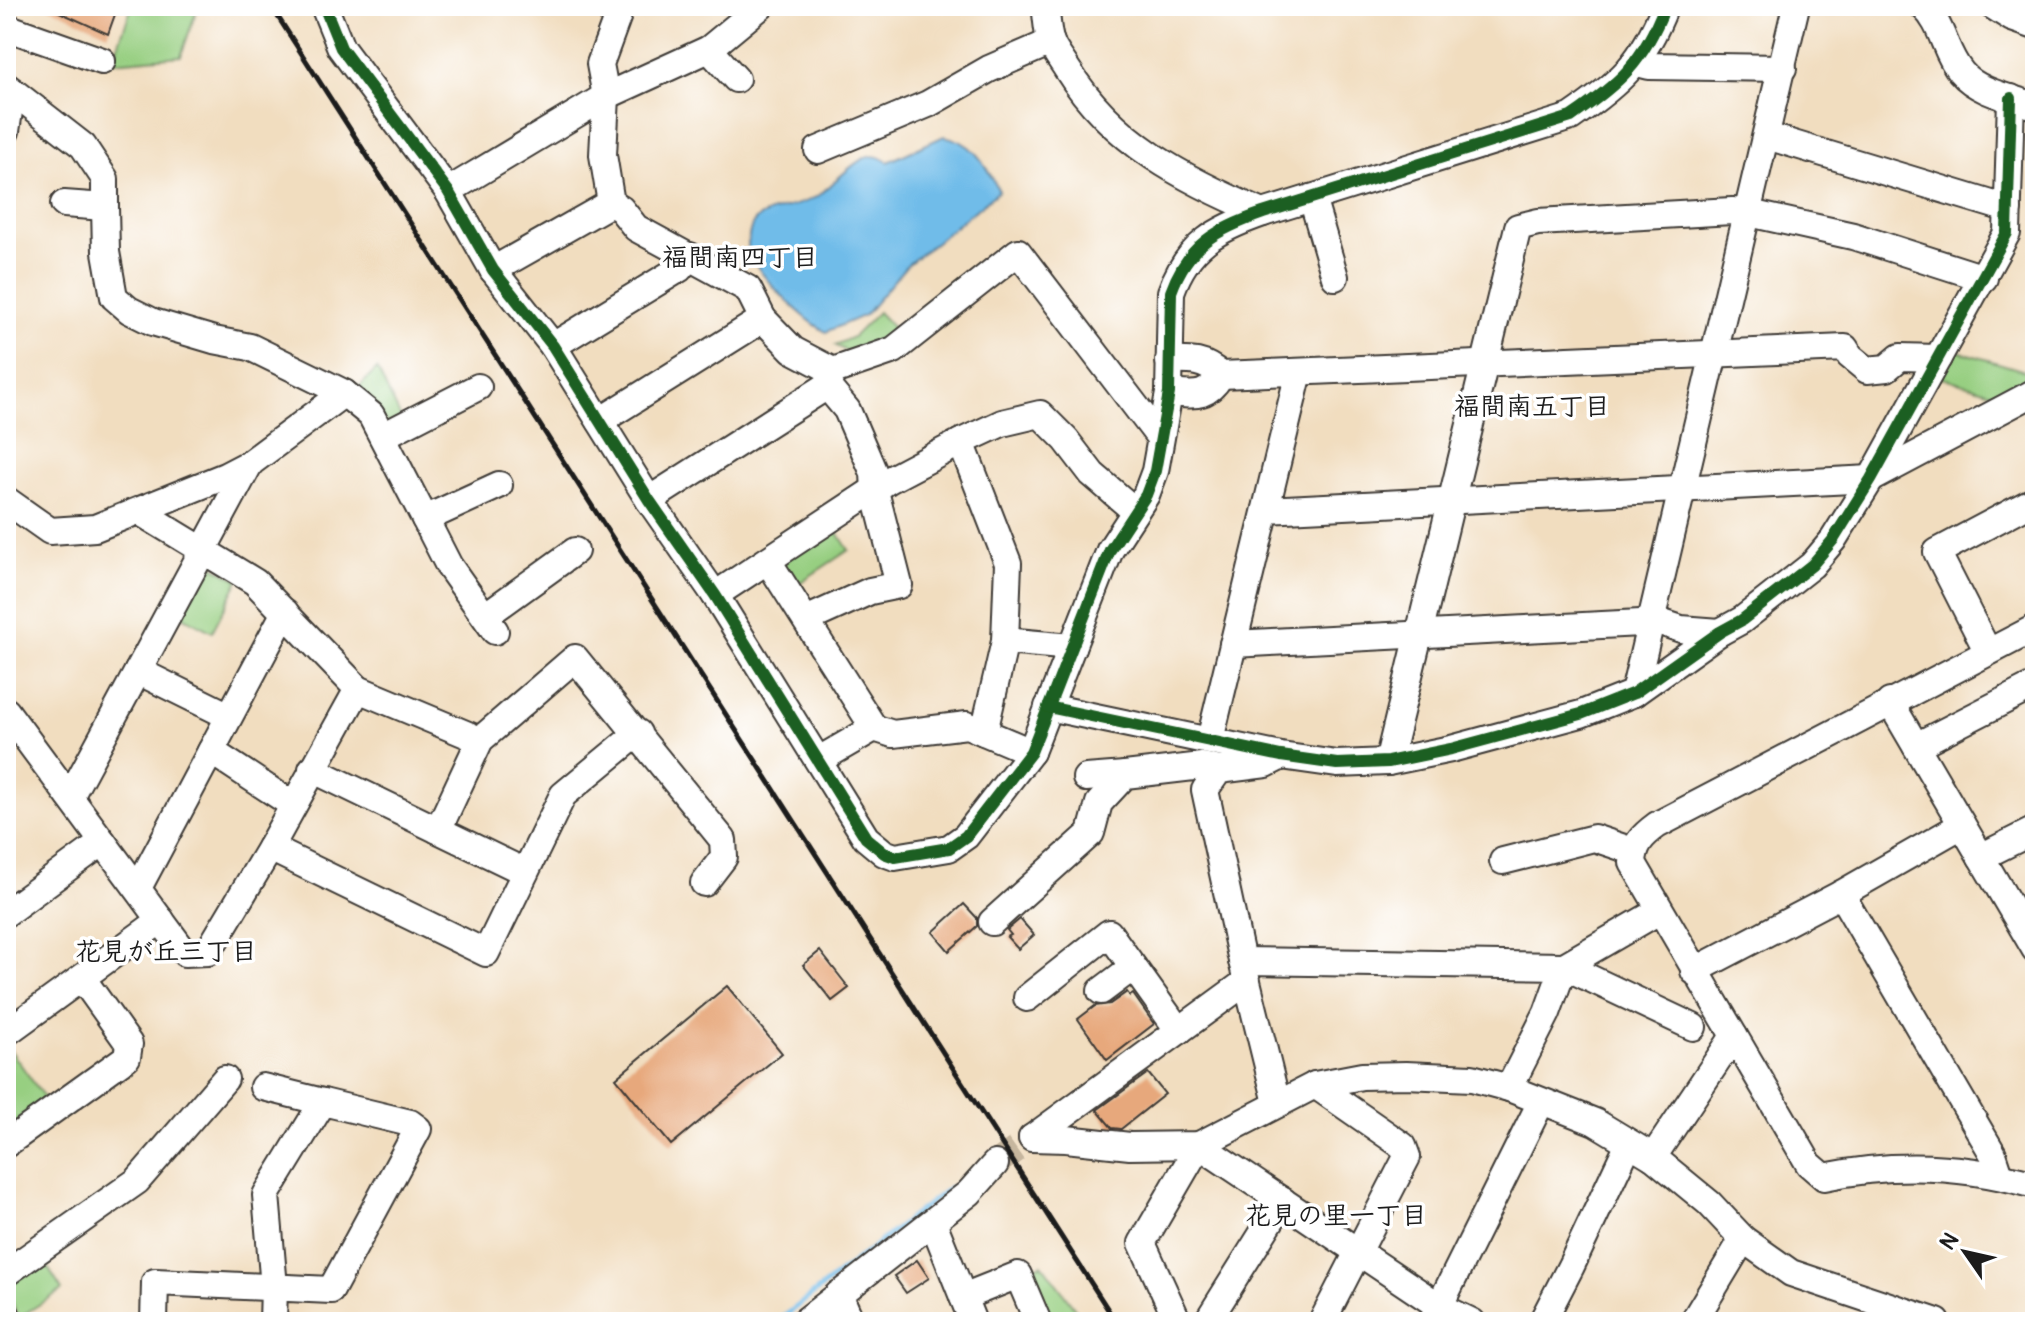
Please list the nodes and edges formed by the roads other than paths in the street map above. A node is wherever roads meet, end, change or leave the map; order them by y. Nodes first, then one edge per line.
1 (324, 6) edge
2 (617, 6) edge
3 (761, 6) edge
4 (1045, 6) edge
5 (1665, 6) edge
6 (1796, 6) edge
7 (1923, 6) edge
8 (1993, 6) edge
9 (2035, 26) edge
10 (6, 27) edge
11 (1051, 42) junction
12 (709, 49) junction
13 (102, 61) dead end
14 (1637, 63) junction
15 (1783, 68) junction
16 (736, 79) dead end
17 (9, 88) edge
18 (606, 96) junction
19 (2023, 102) edge
20 (6, 131) edge
21 (1767, 136) junction
22 (818, 150) dead end
23 (2023, 171) edge
24 (448, 191) junction
25 (1312, 198) junction
26 (611, 203) junction
27 (64, 204) dead end
28 (105, 207) junction
29 (2008, 209) junction
30 (1263, 213) junction
31 (1749, 213) junction
32 (690, 256) junction
33 (493, 270) junction
34 (1335, 277) dead end
35 (1984, 278) junction
36 (763, 319) junction
37 (553, 346) junction
38 (1714, 352) junction
39 (1938, 358) junction
40 (1169, 361) junction
41 (1485, 363) junction
42 (1299, 372) junction
43 (1221, 375) junction
44 (830, 378) junction
45 (478, 387) dead end
46 (2035, 392) edge
47 (344, 393) junction
48 (1169, 393) junction
49 (600, 421) junction
50 (383, 436) junction
51 (1160, 438) junction
52 (961, 442) junction
53 (250, 463) junction
54 (1871, 479) junction
55 (499, 485) dead end
56 (1683, 488) junction
57 (875, 491) junction
58 (6, 500) edge
59 (649, 500) junction
60 (2035, 500) edge
61 (1452, 501) junction
62 (1266, 510) junction
63 (1135, 511) junction
64 (140, 512) junction
65 (425, 519) junction
66 (203, 550) junction
67 (575, 551) dead end
68 (768, 561) junction
69 (715, 595) junction
70 (285, 612) junction
71 (806, 620) junction
72 (1651, 623) junction
73 (2035, 628) edge
74 (1720, 632) junction
75 (1420, 635) junction
76 (1005, 641) junction
77 (1233, 644) junction
78 (1072, 647) junction
79 (1988, 652) junction
80 (138, 671) junction
81 (2035, 685) edge
82 (358, 689) junction
83 (1634, 693) junction
84 (1890, 702) junction
85 (1048, 707) junction
86 (6, 711) edge
87 (229, 716) junction
88 (874, 728) junction
89 (984, 732) junction
90 (638, 733) junction
91 (480, 740) junction
92 (1210, 740) junction
93 (1916, 746) junction
94 (211, 751) junction
95 (1031, 752) junction
96 (1281, 756) junction
97 (819, 760) junction
98 (1388, 762) junction
99 (312, 769) junction
100 (1219, 770) junction
101 (1125, 775) junction
102 (1086, 778) dead end
103 (70, 797) junction
104 (293, 805) junction
105 (1962, 825) junction
106 (438, 830) junction
107 (2035, 830) edge
108 (103, 842) junction
109 (270, 848) junction
110 (1633, 851) junction
111 (1981, 857) junction
112 (1503, 861) dead end
113 (525, 872) junction
114 (704, 883) dead end
115 (138, 888) junction
116 (1841, 894) junction
117 (1659, 911) junction
118 (6, 913) edge
119 (161, 920) junction
120 (992, 922) dead end
121 (2035, 949) edge
122 (1564, 966) junction
123 (1133, 967) junction
124 (1244, 971) junction
125 (1694, 971) junction
126 (82, 978) junction
127 (1101, 991) dead end
128 (1027, 998) dead end
129 (1693, 1027) dead end
130 (1179, 1031) junction
131 (6, 1033) edge
132 (1734, 1036) junction
133 (225, 1079) dead end
134 (1315, 1085) junction
135 (263, 1087) dead end
136 (1509, 1088) junction
137 (323, 1102) junction
138 (1541, 1102) junction
139 (1277, 1103) junction
140 (1629, 1143) junction
141 (6, 1144) edge
142 (1199, 1145) junction
143 (1653, 1157) junction
144 (995, 1164) tunnel mouth
145 (2000, 1175) junction
146 (2035, 1185) edge
147 (1283, 1201) junction
148 (933, 1222) junction
149 (1743, 1239) junction
150 (1360, 1252) junction
151 (6, 1273) edge
152 (274, 1287) junction
153 (839, 1294) junction
154 (963, 1297) junction
155 (1869, 1312) edge
156 (6, 1314) edge
157 (1435, 1314) edge
158 (9, 1322) edge
159 (154, 1322) edge
160 (273, 1322) edge
161 (804, 1322) edge
162 (851, 1322) edge
163 (973, 1322) edge
164 (1038, 1322) edge
165 (1178, 1322) edge
166 (1207, 1322) edge
167 (1322, 1322) edge
168 (1472, 1322) edge
169 (1542, 1322) edge
170 (1693, 1322) edge
171 (1937, 1322) edge

1 - 24 street
2 - 18 street
3 - 12 street
4 - 11 street
5 - 14 street
6 - 15 street
7 - 19 street
8 - 9 street
10 - 13 street
11 - 22 street
11 - 30 street
12 - 16 street
12 - 18 street
14 - 15 street
14 - 25 street
15 - 21 street
17 - 20 street
17 - 28 street
18 - 24 street
18 - 26 street
19 - 23 street
21 - 29 street
21 - 31 street
23 - 29 street
24 - 33 street
25 - 30 street
25 - 34 street
26 - 32 street
26 - 33 street
27 - 28 street
28 - 47 street
29 - 35 street
30 - 40 street
31 - 35 street
31 - 38 street
31 - 41 street
32 - 36 street
32 - 37 street
33 - 37 street
35 - 39 street
36 - 44 street
36 - 49 street
37 - 49 street
38 - 39 street
38 - 41 street
38 - 56 street
39 - 54 street
40 - 43 street
40 - 48 street
41 - 42 street
41 - 61 street
42 - 43 street
42 - 62 street
43 - 48 street
44 - 51 street
44 - 57 street
44 - 59 street
45 - 50 street
46 - 54 street
47 - 50 street
47 - 53 street
48 - 51 street
49 - 59 street
50 - 65 street
51 - 63 street
52 - 57 street
52 - 63 street
52 - 76 street
53 - 64 street
53 - 66 street
54 - 56 street
54 - 74 street
55 - 65 street
56 - 61 street
56 - 72 street
57 - 68 street
57 - 71 street
58 - 64 street
59 - 69 street
60 - 79 street
61 - 62 street
61 - 75 street
62 - 77 street
63 - 78 street
64 - 66 street
65 - 67 street
66 - 70 street
66 - 80 street
68 - 69 street
68 - 71 street
69 - 97 street
70 - 82 street
70 - 87 street
71 - 88 street
72 - 74 street
72 - 75 street
72 - 83 street
73 - 79 street
74 - 83 street
75 - 77 street
75 - 98 street
76 - 78 street
76 - 89 street
77 - 92 street
78 - 85 street
79 - 84 street
80 - 87 street
80 - 103 street
81 - 93 street
82 - 91 street
82 - 99 street
83 - 98 street
84 - 93 street
84 - 110 street
85 - 92 street
85 - 95 street
86 - 103 street
87 - 94 street
88 - 89 street
88 - 97 street
89 - 95 street
90 - 91 street
90 - 113 street
90 - 114 street
91 - 106 street
92 - 96 street
93 - 105 street
94 - 104 street
94 - 115 street
95 - 97 street
96 - 98 street
96 - 100 street
99 - 104 street
99 - 106 street
100 - 101 street
100 - 124 street
101 - 102 street
101 - 120 street
103 - 108 street
104 - 109 street
105 - 111 street
105 - 116 street
106 - 113 street
107 - 111 street
108 - 115 street
108 - 118 street
109 - 113 street
109 - 119 street
110 - 112 street
110 - 117 street
111 - 121 street
115 - 119 street
116 - 125 street
116 - 145 street
117 - 122 street
117 - 125 street
119 - 126 street
122 - 124 street
122 - 129 street
122 - 136 street
123 - 127 street
123 - 128 street
123 - 130 street
124 - 130 street
124 - 139 street
125 - 132 street
126 - 131 street
126 - 141 street
130 - 142 street
132 - 143 street
132 - 145 street
133 - 151 street
134 - 136 street
134 - 139 street
134 - 150 street
135 - 137 street
136 - 138 street
137 - 152 street
137 - 152 street
138 - 140 street
138 - 157 street
139 - 142 street
140 - 143 street
140 - 169 street
142 - 147 street
142 - 165 street
143 - 149 street
144 - 148 street
145 - 146 street
147 - 150 street
147 - 166 street
148 - 153 street
148 - 154 street
149 - 155 street
149 - 170 street
150 - 157 street
150 - 167 street
152 - 159 street
152 - 160 street
153 - 161 street
153 - 162 street
154 - 163 street
154 - 164 street
155 - 171 street
156 - 158 street
157 - 168 street

